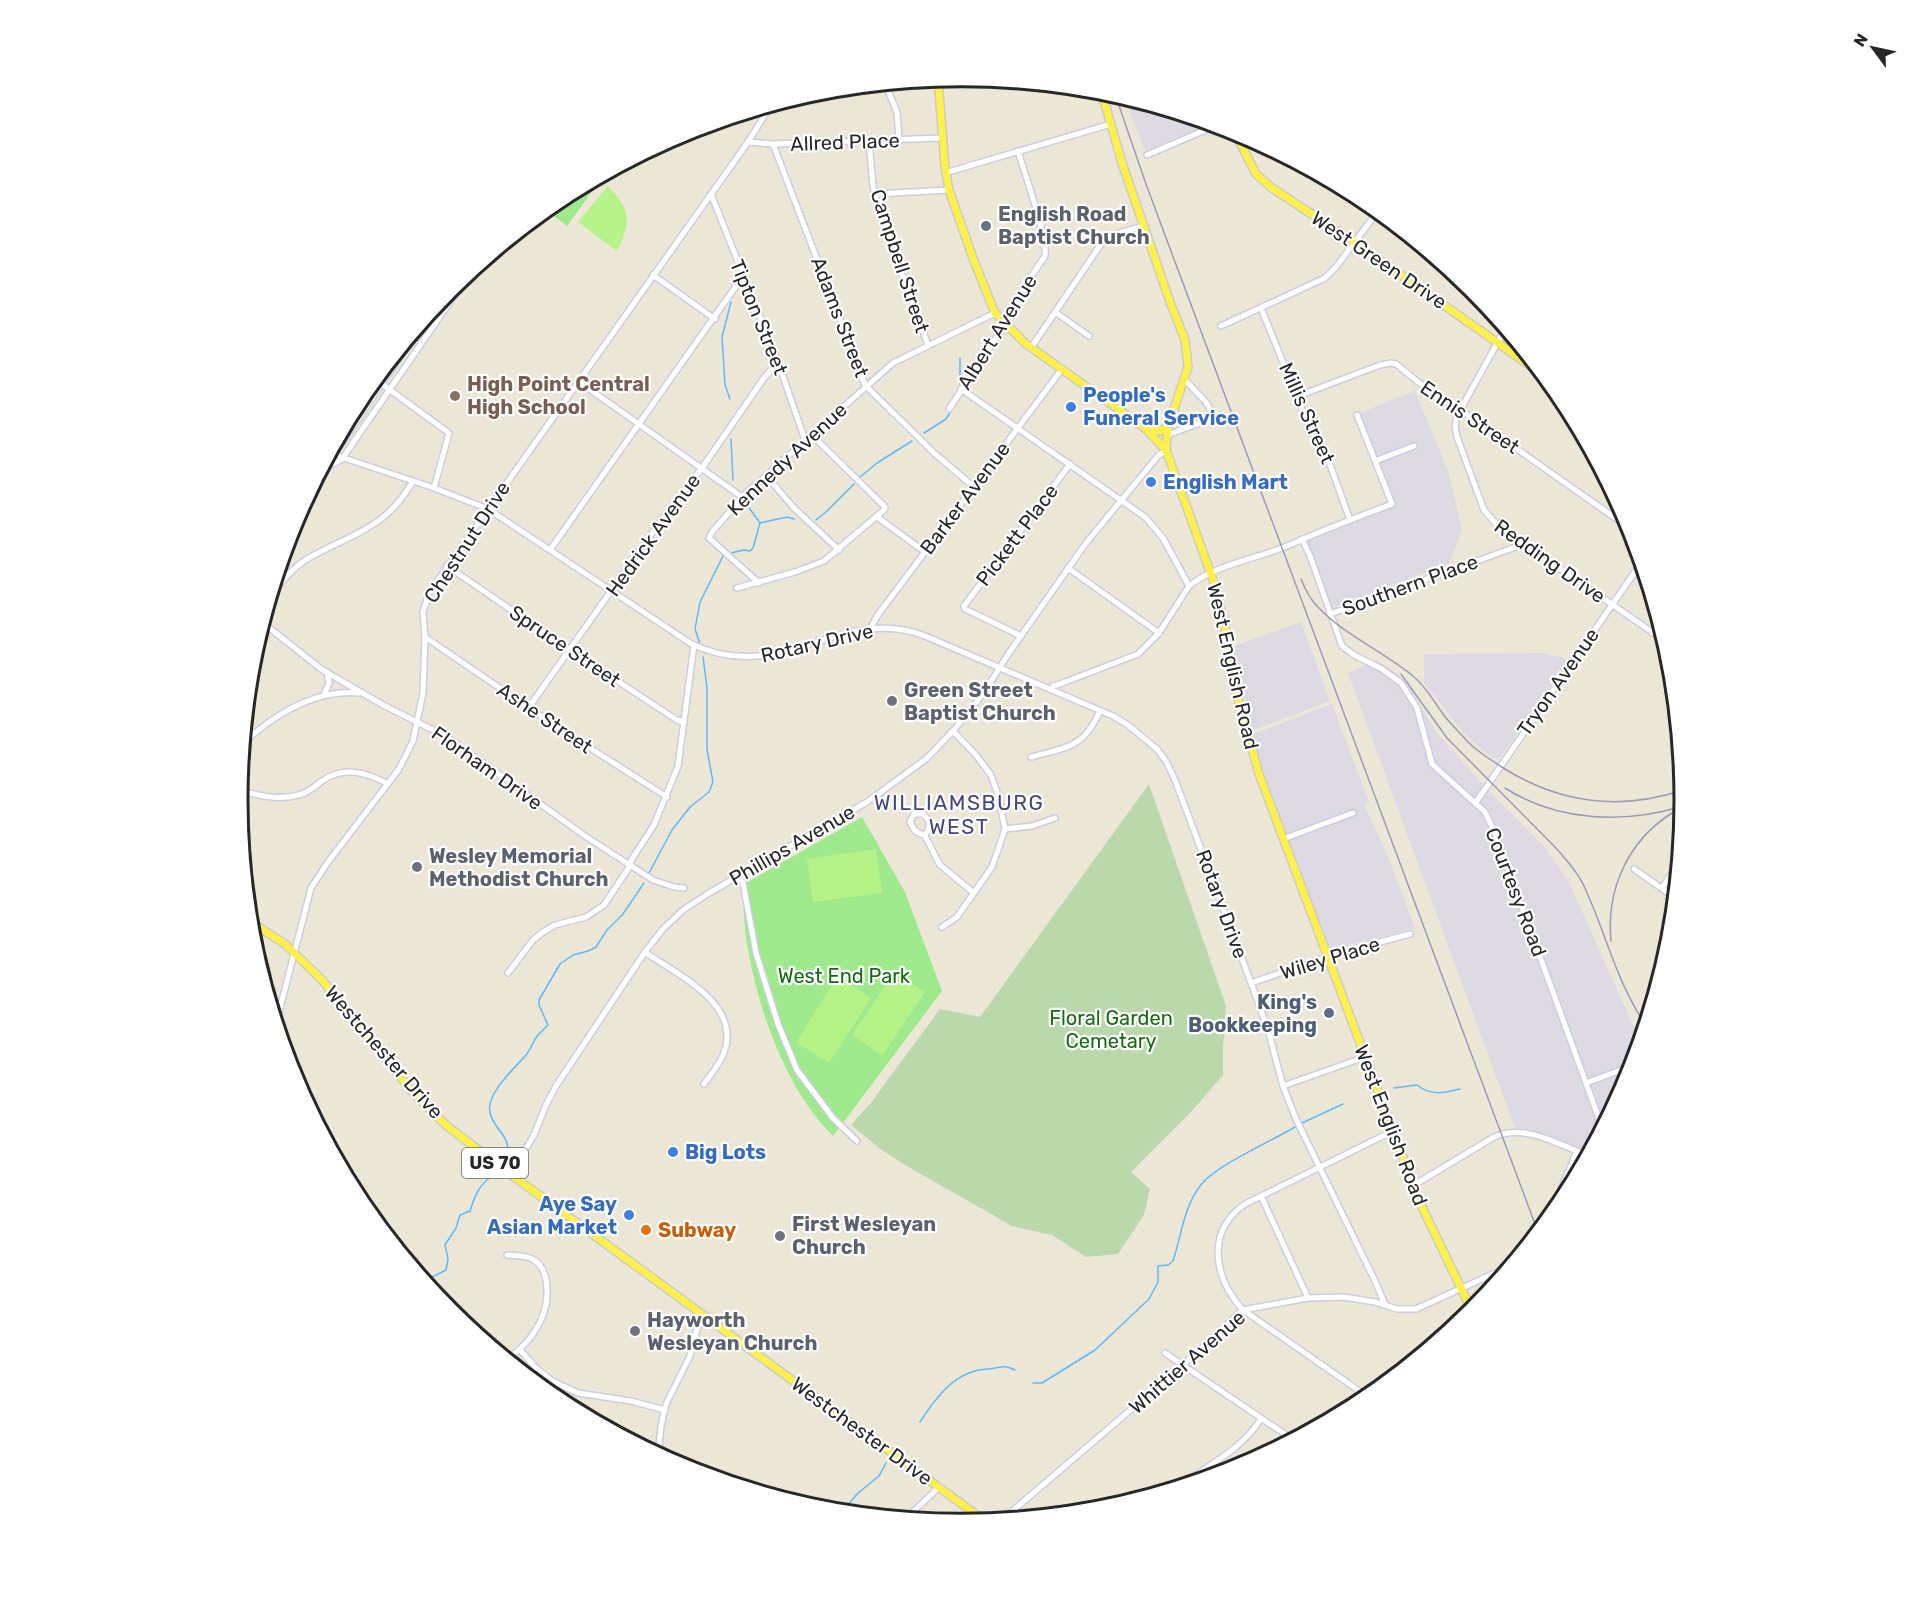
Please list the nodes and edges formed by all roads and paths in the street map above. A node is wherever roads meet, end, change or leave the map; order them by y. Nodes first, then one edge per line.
1 (939, 88) edge
2 (888, 91) edge
3 (1105, 102) edge
4 (765, 114) edge
5 (1111, 124) junction
6 (1204, 130) edge
7 (942, 138) junction
8 (898, 140) junction
9 (869, 141) junction
10 (748, 142) junction
11 (772, 144) junction
12 (1241, 145) edge
13 (1018, 151) junction
14 (1147, 155) dead end
15 (945, 173) junction
16 (949, 190) junction
17 (711, 194) junction
18 (875, 194) junction
19 (1372, 218) edge
20 (1144, 226) junction
21 (1354, 242) junction
22 (653, 275) junction
23 (743, 276) junction
24 (447, 306) edge
25 (1261, 308) junction
26 (1055, 312) junction
27 (995, 313) junction
28 (715, 319) junction
29 (1005, 324) junction
30 (1221, 326) dead end
31 (1501, 335) edge
32 (1089, 336) dead end
33 (1497, 343) junction
34 (928, 345) junction
35 (1031, 348) junction
36 (1521, 359) edge
37 (778, 362) junction
38 (1062, 369) junction
39 (1185, 380) junction
40 (578, 381) junction
41 (381, 384) edge
42 (866, 386) junction
43 (389, 389) junction
44 (962, 389) junction
45 (1298, 396) junction
46 (949, 409) dead end
47 (1460, 410) junction
48 (1357, 415) dead end
49 (639, 424) junction
50 (1018, 428) junction
51 (1144, 428) junction
52 (1168, 431) junction
53 (811, 434) junction
54 (805, 440) junction
55 (1414, 446) dead end
56 (1166, 450) junction
57 (336, 456) edge
58 (342, 459) junction
59 (1375, 461) junction
60 (1070, 464) junction
61 (332, 465) edge
62 (702, 468) junction
63 (766, 475) junction
64 (413, 481) junction
65 (974, 487) junction
66 (434, 488) junction
67 (742, 497) junction
68 (1122, 500) junction
69 (488, 509) junction
70 (877, 517) junction
71 (1615, 518) edge
72 (1350, 520) junction
73 (1302, 539) junction
74 (1524, 544) junction
75 (550, 550) junction
76 (839, 550) junction
77 (925, 552) junction
78 (447, 566) junction
79 (1068, 568) junction
80 (1636, 570) edge
81 (1212, 574) junction
82 (282, 582) edge
83 (759, 583) junction
84 (1190, 586) junction
85 (737, 588) dead end
86 (611, 592) junction
87 (1612, 604) junction
88 (1330, 614) junction
89 (269, 628) edge
90 (870, 629) junction
91 (1159, 633) junction
92 (1653, 633) edge
93 (1021, 636) junction
94 (425, 637) junction
95 (694, 645) junction
96 (570, 650) junction
97 (999, 669) junction
98 (327, 672) junction
99 (1051, 690) junction
100 (361, 693) junction
101 (324, 695) junction
102 (529, 707) junction
103 (1100, 711) junction
104 (418, 721) junction
105 (684, 722) junction
106 (953, 731) junction
107 (251, 737) edge
108 (1031, 757) dead end
109 (388, 784) junction
110 (248, 792) edge
111 (667, 797) junction
112 (1476, 802) junction
113 (1353, 813) dead end
114 (1055, 818) dead end
115 (1005, 829) junction
116 (925, 836) dead end
117 (1283, 839) junction
118 (630, 865) junction
119 (1634, 869) dead end
120 (738, 876) junction
121 (1669, 879) edge
122 (684, 888) dead end
123 (1662, 888) junction
124 (1667, 892) edge
125 (974, 893) junction
126 (942, 927) dead end
127 (259, 928) edge
128 (1410, 934) dead end
129 (645, 952) junction
130 (294, 953) junction
131 (1328, 956) junction
132 (508, 973) dead end
133 (1251, 983) junction
134 (279, 1010) edge
135 (1365, 1057) junction
136 (1620, 1070) edge
137 (1586, 1083) junction
138 (704, 1084) dead end
139 (1283, 1086) junction
140 (1599, 1118) edge
141 (1393, 1131) junction
142 (857, 1141) dead end
143 (1577, 1151) junction
144 (1580, 1152) edge
145 (1320, 1167) junction
146 (1568, 1172) edge
147 (510, 1174) junction
148 (1414, 1185) junction
149 (1261, 1196) junction
150 (507, 1255) dead end
151 (1493, 1274) edge
152 (1461, 1289) junction
153 (1308, 1298) junction
154 (1467, 1302) edge
155 (1385, 1305) junction
156 (1243, 1310) junction
157 (701, 1314) junction
158 (520, 1350) junction
159 (1166, 1353) dead end
160 (513, 1355) edge
161 (1183, 1365) junction
162 (1360, 1391) edge
163 (664, 1410) junction
164 (1261, 1419) junction
165 (1285, 1434) edge
166 (659, 1445) edge
167 (1205, 1470) edge
168 (939, 1487) junction
169 (1013, 1510) edge
170 (914, 1511) edge
171 (973, 1512) edge

1 - 7 main road, West English Road
2 - 8 street
3 - 5 main road
4 - 10 street, Chestnut Drive
5 - 13 street
5 - 20 main road
6 - 14 street
7 - 8 street, Allred Place
7 - 15 main road, West English Road
8 - 9 street, Allred Place
9 - 11 street, Allred Place
9 - 18 street, Campbell Street
10 - 11 street, Allred Place
10 - 17 street, Chestnut Drive
11 - 42 street, Adams Street
12 - 21 main road, West Green Drive
13 - 15 street
13 - 29 street, Albert Avenue
15 - 16 main road, West English Road
16 - 18 street
16 - 27 main road, West English Road
17 - 22 street, Chestnut Drive
17 - 23 street, Tipton Street
18 - 34 street, Campbell Street
19 - 21 street
20 - 26 street
20 - 39 main road
21 - 25 street
21 - 33 main road, West Green Drive
22 - 28 street
22 - 40 street, Chestnut Drive
23 - 28 street
23 - 37 street, Tipton Street
24 - 43 street
25 - 30 street
25 - 45 street, Millis Street
26 - 32 street
26 - 35 street
27 - 29 main road, West English Road
27 - 34 street, Kennedy Avenue
28 - 49 street
29 - 35 main road, West English Road
29 - 44 street, Albert Avenue
31 - 33 street, Redding Drive
33 - 36 main road, West Green Drive
33 - 47 street, Redding Drive
34 - 42 street, Kennedy Avenue
35 - 38 main road, West English Road
37 - 54 street, Tipton Street
37 - 62 street, Hedrick Avenue
38 - 50 street, Barker Avenue
38 - 51 main road, West English Road
39 - 52 main road
39 - 52 street
40 - 49 street
40 - 69 street, Chestnut Drive
41 - 43 street
42 - 53 street, Kennedy Avenue
42 - 65 street, Adams Street
43 - 58 street
43 - 66 street
44 - 46 street, Albert Avenue
44 - 50 street
45 - 47 street, Ennis Street
45 - 72 street, Millis Street
47 - 71 street, Ennis Street
47 - 74 street, Redding Drive
48 - 59 street
49 - 62 street
49 - 75 street
50 - 60 street
50 - 65 street, Barker Avenue
51 - 52 main road
51 - 56 main road, West English Road
52 - 56 main road
53 - 54 street, Kennedy Avenue
53 - 70 street
54 - 63 street, Kennedy Avenue
55 - 59 street
56 - 68 street, Phillips Avenue
56 - 81 main road, West English Road
57 - 58 street, Rotary Drive
58 - 61 street
58 - 64 street, Rotary Drive
59 - 72 street
60 - 68 street
60 - 93 street, Pickett Place
62 - 67 street
62 - 86 street, Hedrick Avenue
63 - 67 street, Kennedy Avenue
63 - 76 street
64 - 66 street, Rotary Drive
64 - 82 street
65 - 77 street, Barker Avenue
66 - 69 street, Rotary Drive
67 - 83 street, Kennedy Avenue
68 - 79 street, Phillips Avenue
68 - 84 street
69 - 75 street, Rotary Drive
69 - 78 street, Chestnut Drive
70 - 76 street
70 - 77 street
72 - 73 street
73 - 81 street
73 - 88 street, Courtesy Road
74 - 87 street, Redding Drive
74 - 88 street, Southern Place
75 - 86 street, Rotary Drive
76 - 83 street
77 - 90 street, Barker Avenue
78 - 94 street, Chestnut Drive
78 - 96 street, Spruce Street
79 - 91 street
79 - 93 street, Phillips Avenue
80 - 87 street, Tryon Avenue
81 - 84 street
81 - 117 main road, West English Road
83 - 85 street
84 - 91 street
86 - 95 street, Rotary Drive
86 - 96 street, Hedrick Avenue
87 - 92 street, Redding Drive
87 - 112 street, Tryon Avenue
88 - 112 street, Courtesy Road
89 - 98 street, Florham Drive
90 - 95 street, Rotary Drive
90 - 97 street, Rotary Drive
91 - 99 street
93 - 97 street, Phillips Avenue
94 - 102 street, Ashe Street
94 - 104 street, Chestnut Drive
95 - 105 street
96 - 102 street, Hedrick Avenue
96 - 105 street, Spruce Street
97 - 99 street, Rotary Drive
97 - 106 street, Phillips Avenue
98 - 100 street, Florham Drive
98 - 101 street
99 - 103 street, Rotary Drive
100 - 101 street
100 - 104 street, Florham Drive
101 - 107 street
102 - 111 street, Ashe Street
103 - 108 street
103 - 133 street, Rotary Drive
104 - 109 street, Chestnut Drive
104 - 118 street, Florham Drive
105 - 111 street
106 - 115 street
106 - 120 street, Phillips Avenue
109 - 110 street
109 - 130 street, Chestnut Drive
111 - 118 street
112 - 137 street, Courtesy Road
113 - 117 street
114 - 115 street
115 - 125 street
116 - 125 street
117 - 131 main road, West English Road
118 - 122 street, Florham Drive
118 - 132 street
119 - 123 street
120 - 129 street, Phillips Avenue
120 - 142 street
121 - 123 street
123 - 124 street
125 - 126 street
127 - 130 main road, Westchester Drive / US 70
128 - 131 street, Wiley Place
129 - 138 street
129 - 147 street, Phillips Avenue
130 - 134 street, Chestnut Drive
130 - 147 main road, Westchester Drive / US 70
131 - 133 street, Wiley Place
131 - 135 main road, West English Road
133 - 139 street, Rotary Drive
135 - 139 street
135 - 141 main road, West English Road
136 - 137 street
137 - 140 street, Courtesy Road
139 - 145 street, Rotary Drive
141 - 145 street
141 - 148 main road, West English Road
143 - 144 street
143 - 146 street
143 - 148 street
145 - 149 street
145 - 155 street, Rotary Drive
147 - 157 main road, Westchester Drive / US 70
148 - 152 main road, West English Road
149 - 153 street
149 - 156 street
150 - 158 street
151 - 152 street, Whittier Avenue
152 - 154 main road, West English Road
152 - 155 street, Whittier Avenue
153 - 155 street, Whittier Avenue
153 - 156 street, Whittier Avenue
156 - 161 street, Whittier Avenue
156 - 162 street
157 - 163 street
157 - 168 main road, Westchester Drive / US 70
158 - 160 street
158 - 163 street
159 - 161 street
161 - 164 street
161 - 169 street, Whittier Avenue
163 - 166 street
164 - 165 street
164 - 167 street
168 - 170 street
168 - 171 main road, Westchester Drive / US 70

